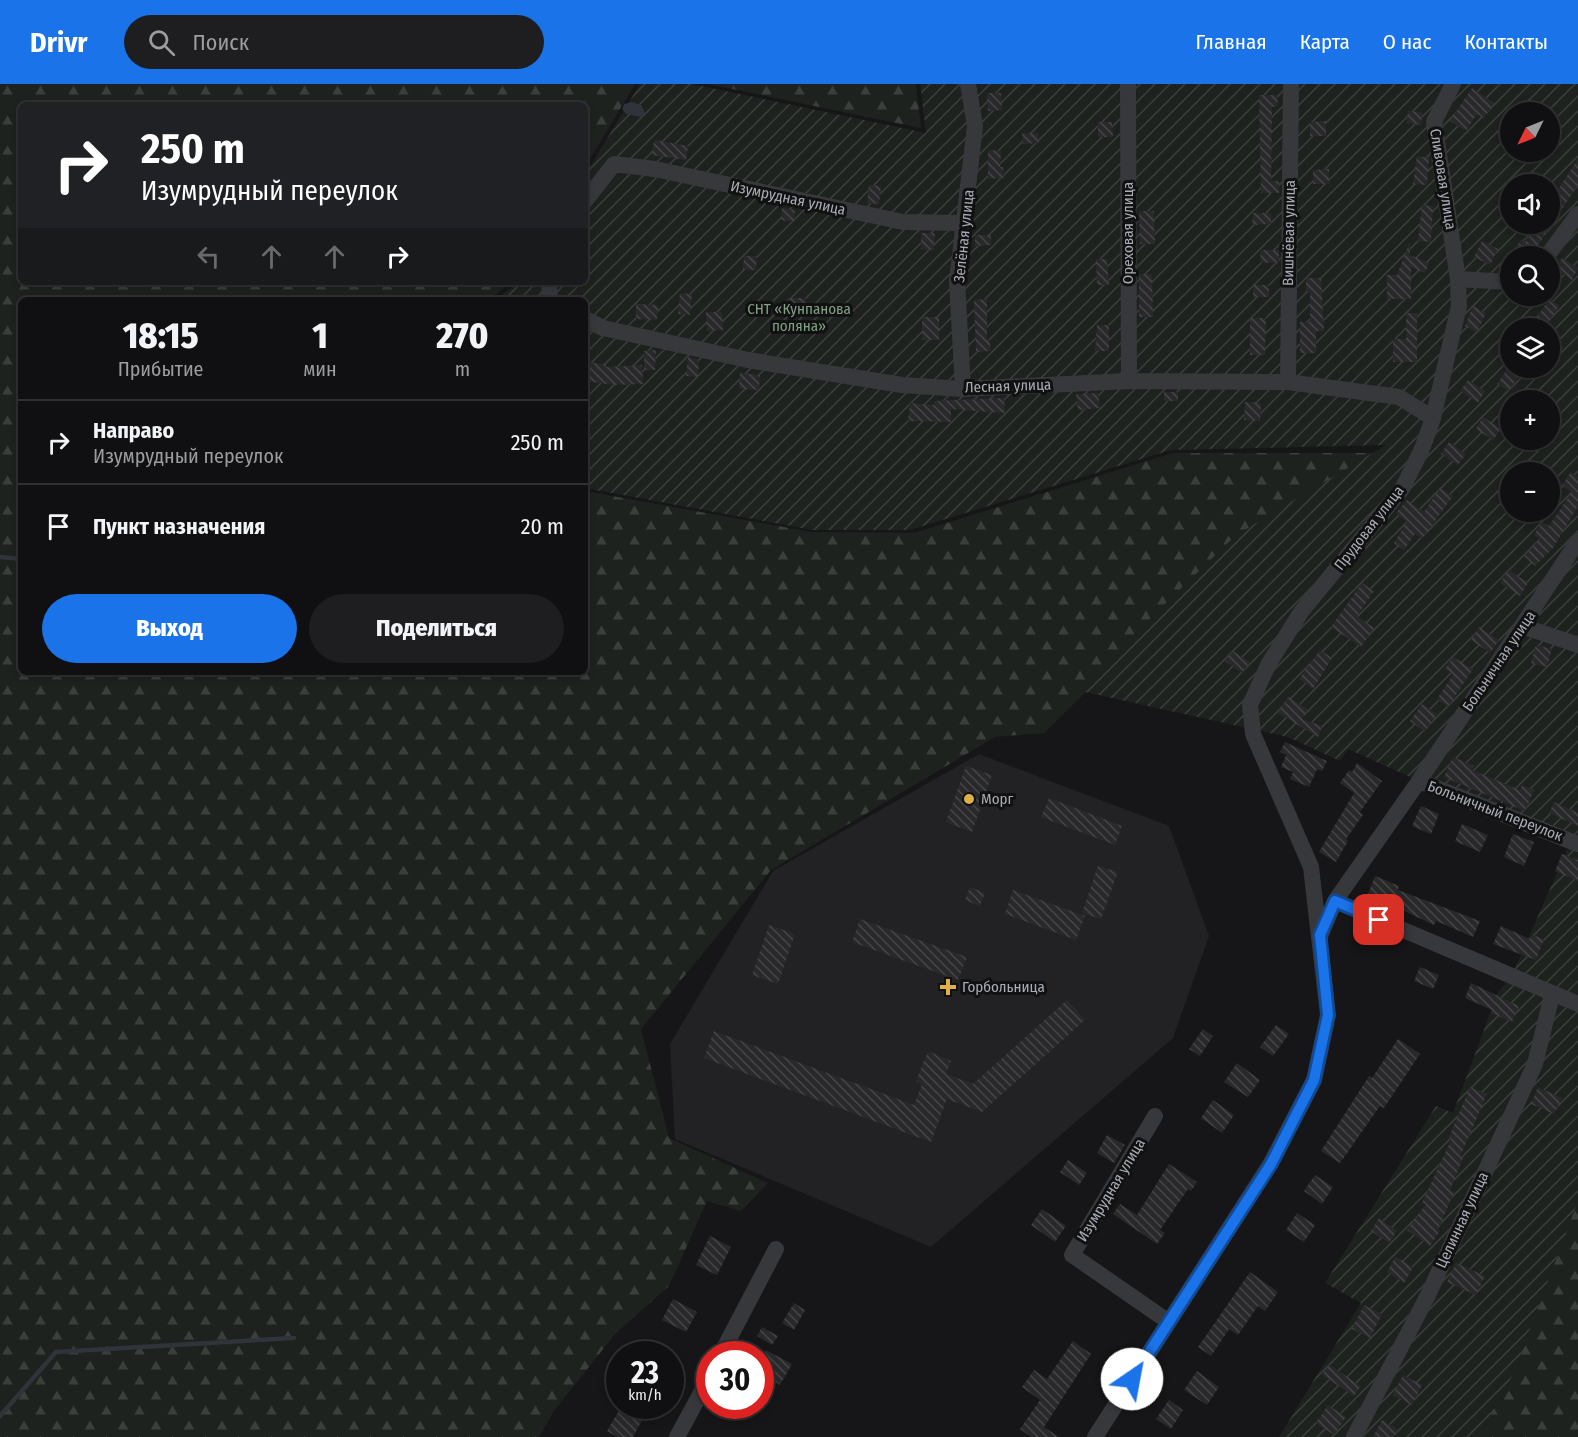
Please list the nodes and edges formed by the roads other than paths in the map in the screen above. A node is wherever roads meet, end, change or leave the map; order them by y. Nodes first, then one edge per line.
1 (968, 84) edge
2 (1128, 84) edge
3 (1291, 84) edge
4 (1453, 84) edge
5 (588, 197) edge
6 (1578, 214) edge
7 (962, 223) junction
8 (1554, 246) edge
9 (1458, 279) junction
10 (1500, 281) edge
11 (588, 320) edge
12 (1129, 381) junction
13 (1288, 381) junction
14 (963, 389) junction
15 (1432, 418) junction
16 (1578, 541) edge
17 (1522, 626) junction
18 (1578, 645) edge
19 (1419, 781) junction
20 (1574, 842) edge
21 (1335, 901) junction
22 (1320, 935) junction
23 (1552, 995) junction
24 (1578, 1004) edge
25 (1155, 1116) dead end
26 (776, 1249) dead end
27 (1169, 1322) junction
28 (728, 1341) edge
29 (696, 1403) edge
30 (678, 1437) edge
31 (1095, 1437) edge
32 (1354, 1437) edge

1 - 7 street, Зелёная улица
2 - 12 street, Ореховая улица
3 - 13 street, Вишнёвая улица
4 - 9 street, Сливовая улица
5 - 7 street, Изумрудная улица
6 - 8 street
7 - 14 street, Зелёная улица
9 - 10 street
9 - 15 street, Прудовая улица
11 - 14 street, Лесная улица
12 - 13 street, Лесная улица
12 - 14 street, Лесная улица
13 - 15 street, Лесная улица
15 - 22 street, Прудовая улица
16 - 17 street, Больничная улица
17 - 18 street
17 - 19 street, Больничная улица
19 - 20 street, Больничный переулок
19 - 21 street
21 - 22 street
21 - 23 street
22 - 27 street
23 - 24 street
23 - 32 street, Целинная улица
25 - 27 street, Изумрудная улица
26 - 28 street
27 - 31 street
29 - 30 street

